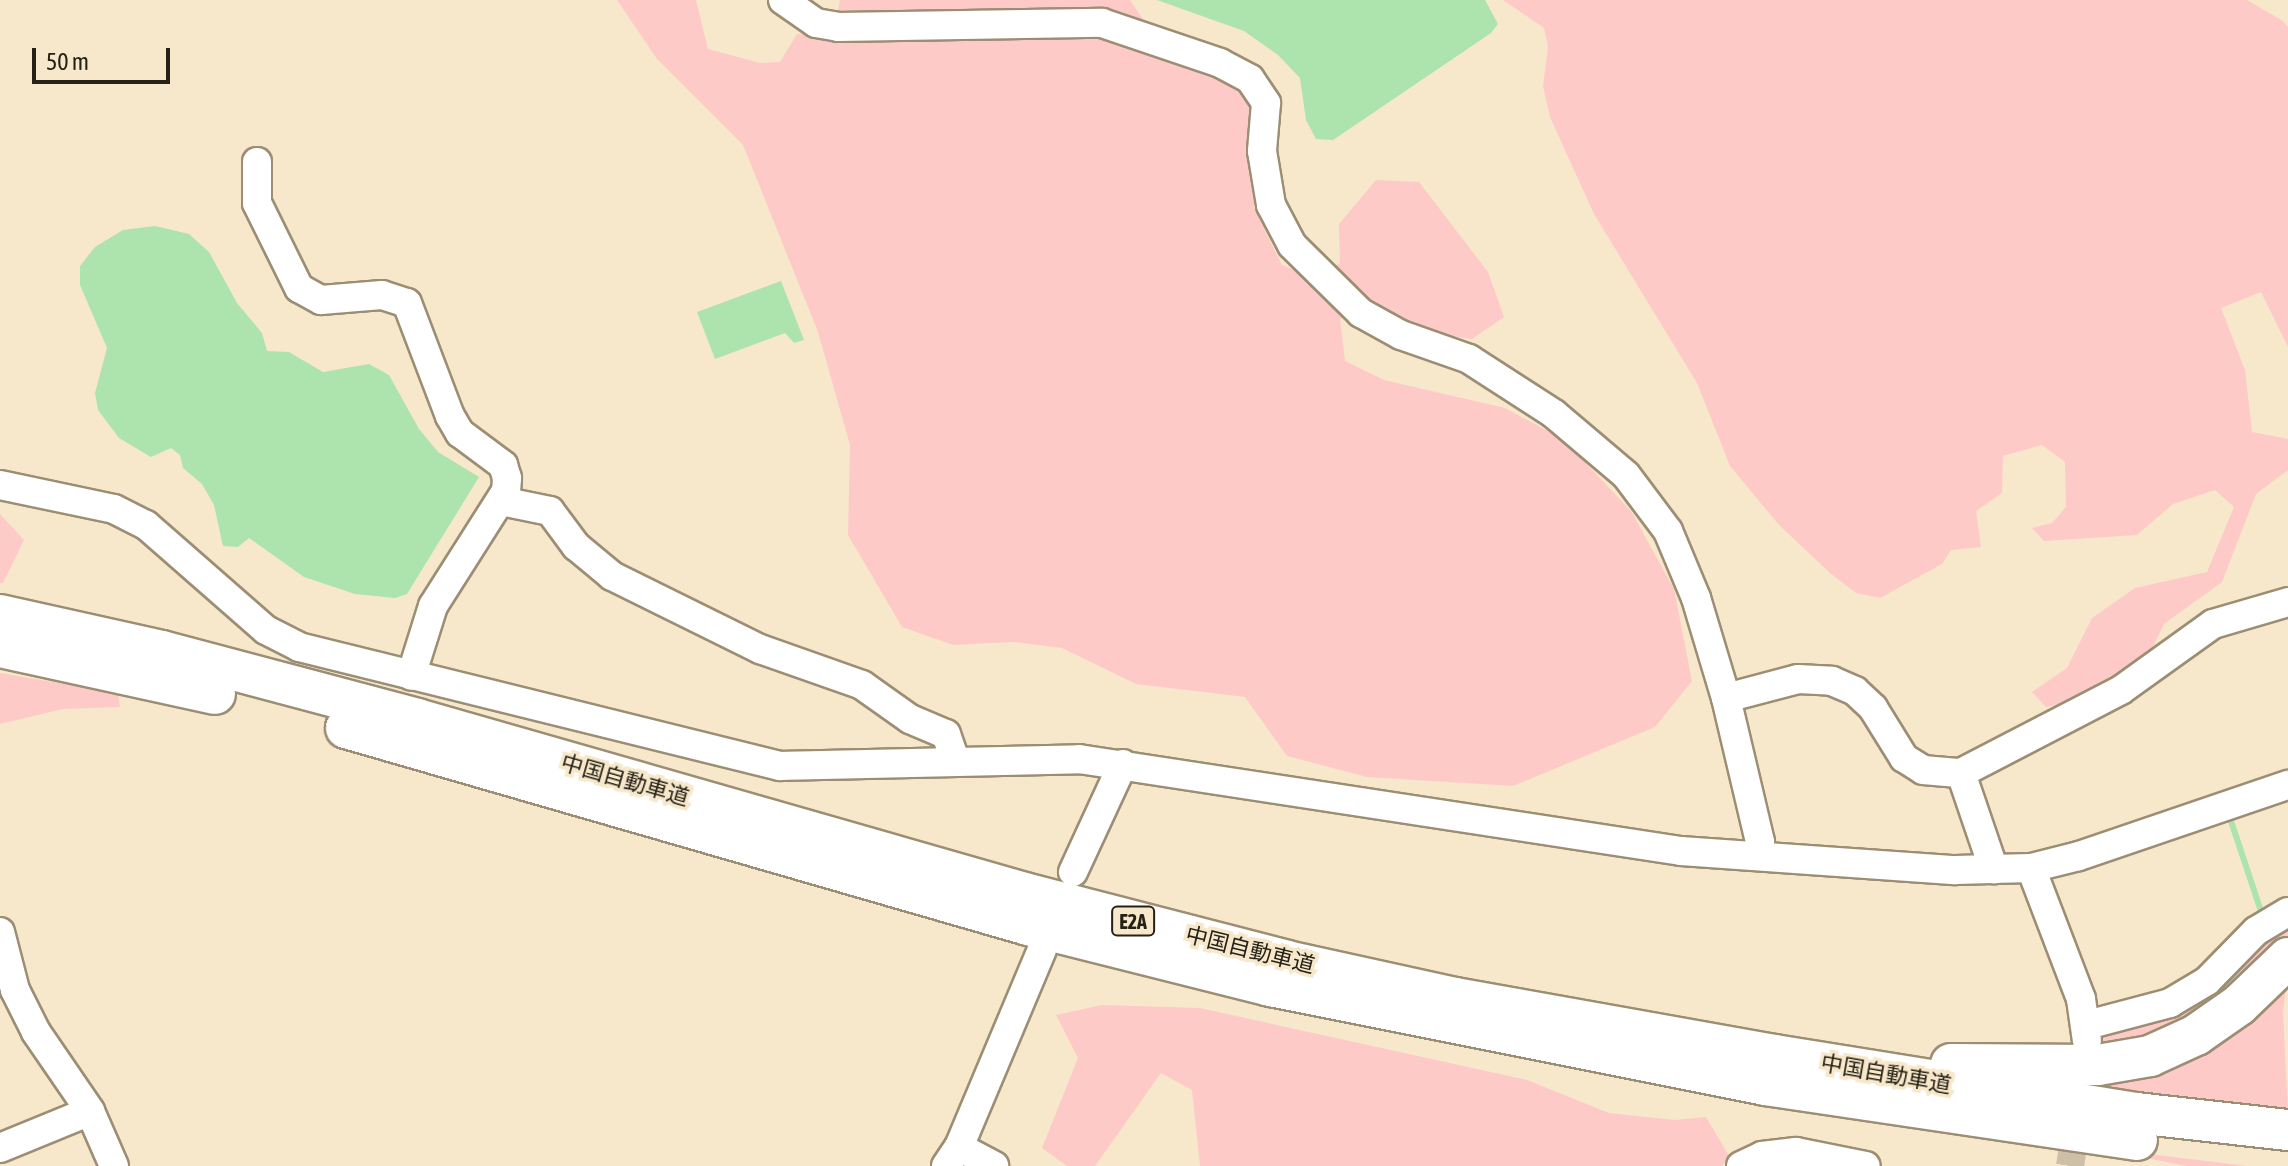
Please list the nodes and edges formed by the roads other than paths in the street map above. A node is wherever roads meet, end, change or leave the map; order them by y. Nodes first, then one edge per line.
1 (783, 0) edge
2 (257, 162) dead end
3 (0, 485) edge
4 (501, 501) junction
5 (2288, 602) edge
6 (0, 615) edge
7 (0, 647) edge
8 (411, 676) junction
9 (1726, 698) junction
10 (955, 760) junction
11 (1123, 764) junction
12 (1961, 773) junction
13 (2288, 785) edge
14 (1758, 856) junction
15 (2031, 868) junction
16 (1994, 870) junction
17 (1073, 872) dead end
18 (2288, 912) edge
19 (0, 932) edge
20 (1042, 950) dead end
21 (2288, 958) edge
22 (2087, 1025) junction
23 (1621, 1028) junction
24 (2087, 1054) dead end
25 (1813, 1093) junction
26 (90, 1111) junction
27 (2288, 1130) edge
28 (0, 1148) edge
29 (952, 1156) edge
30 (2288, 1157) edge
31 (114, 1166) edge
32 (994, 1166) edge
33 (1741, 1166) edge
34 (1866, 1166) edge
35 (2139, 1166) edge

1 - 9 street
2 - 4 street
3 - 8 street
4 - 8 street
4 - 10 street
5 - 12 street
6 - 23 highway, 中国自動車道 / E2A
7 - 25 highway, 中国自動車道 / E2A
8 - 10 street
9 - 12 street
9 - 14 street
10 - 11 street
11 - 14 street
11 - 17 street
12 - 16 street
13 - 15 street
14 - 16 street
15 - 16 street
15 - 22 street
18 - 22 street
19 - 26 street
20 - 29 street
21 - 23 highway
22 - 24 street
23 - 27 highway, 中国自動車道 / E2A
25 - 30 highway, 中国自動車道 / E2A
25 - 35 highway
26 - 28 street
26 - 31 street
29 - 32 street
33 - 34 street

